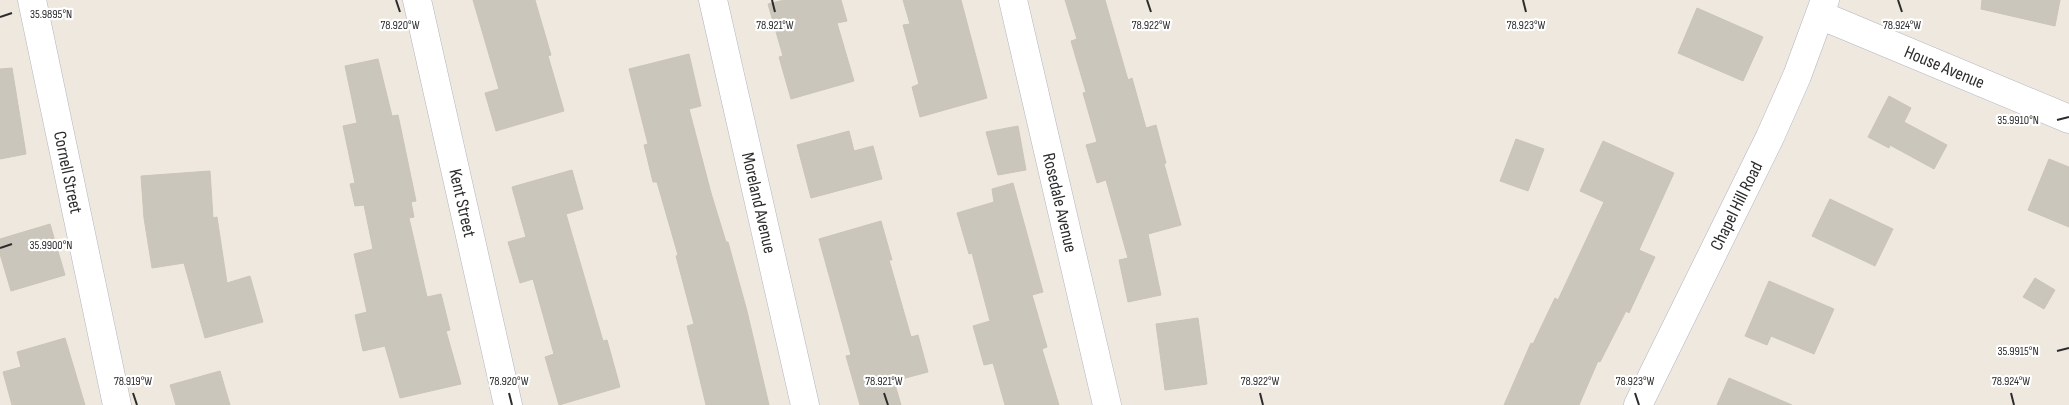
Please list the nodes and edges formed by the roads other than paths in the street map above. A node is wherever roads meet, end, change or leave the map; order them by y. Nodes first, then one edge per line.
1 (32, 0) edge
2 (417, 0) edge
3 (713, 0) edge
4 (1013, 0) edge
5 (1822, 7) edge
6 (2069, 119) edge
7 (117, 405) edge
8 (508, 405) edge
9 (805, 405) edge
10 (1107, 405) edge
11 (1638, 405) edge

1 - 7 street, Cornell Street
2 - 8 street, Kent Street
3 - 9 street, Moreland Avenue
4 - 10 street, Rosedale Avenue
5 - 6 street, House Avenue
5 - 11 street, Chapel Hill Road

